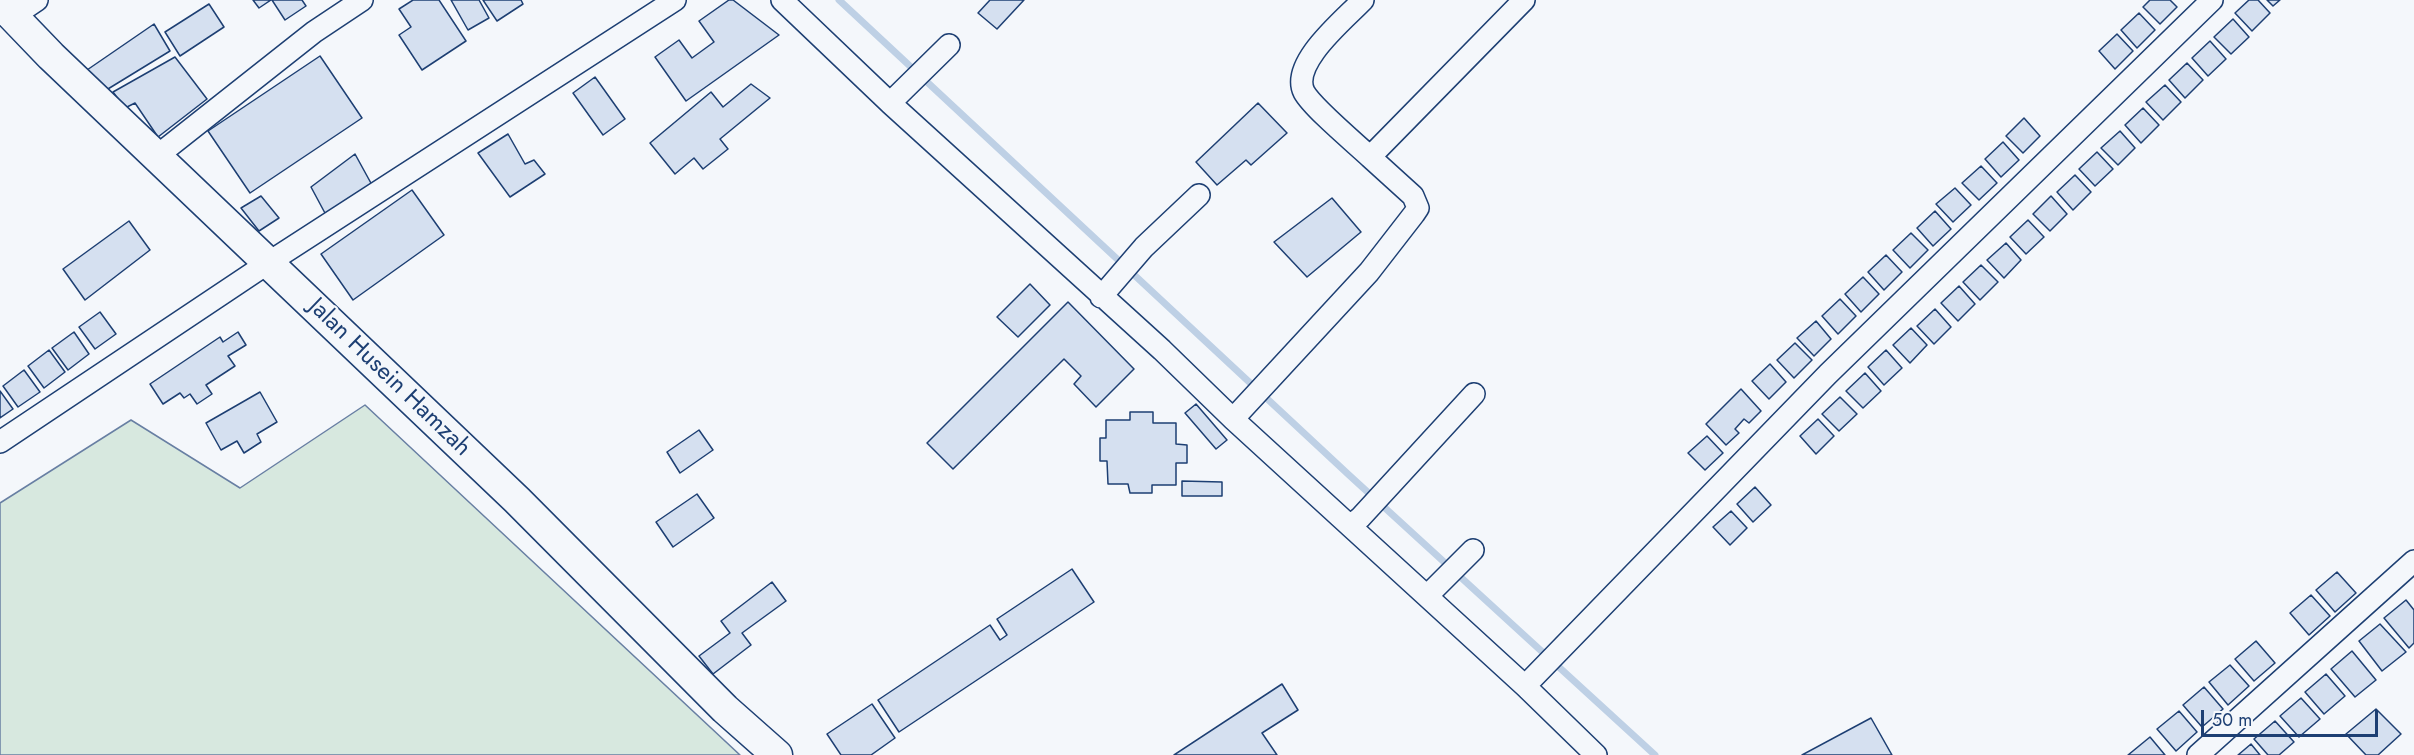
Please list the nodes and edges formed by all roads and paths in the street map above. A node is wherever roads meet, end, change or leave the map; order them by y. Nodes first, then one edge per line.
1 (37, 0) edge
2 (362, 0) edge
3 (675, 0) edge
4 (782, 0) edge
5 (1363, 0) edge
6 (1524, 0) edge
7 (2212, 0) edge
8 (6, 10) edge
9 (944, 50) dead end
10 (893, 99) junction
11 (157, 156) junction
12 (1370, 157) junction
13 (1199, 195) dead end
14 (268, 263) junction
15 (1106, 291) junction
16 (1474, 394) dead end
17 (1240, 411) junction
18 (0, 442) edge
19 (1355, 522) junction
20 (1473, 550) dead end
21 (2414, 561) edge
22 (1434, 589) junction
23 (1526, 685) junction
24 (777, 755) edge
25 (1596, 755) edge
26 (2198, 755) edge

1 - 8 street
2 - 11 street
3 - 14 street
4 - 10 street
5 - 12 street
6 - 12 street
7 - 23 street
8 - 11 street, Jalan Husein Hamzah
9 - 10 street
10 - 15 street
11 - 14 street, Jalan Husein Hamzah
12 - 17 street
13 - 15 street
14 - 18 street
14 - 24 street, Jalan Husein Hamzah
15 - 17 street
16 - 19 street
17 - 19 street
19 - 22 street
20 - 22 street
21 - 26 street
22 - 23 street
23 - 25 street

